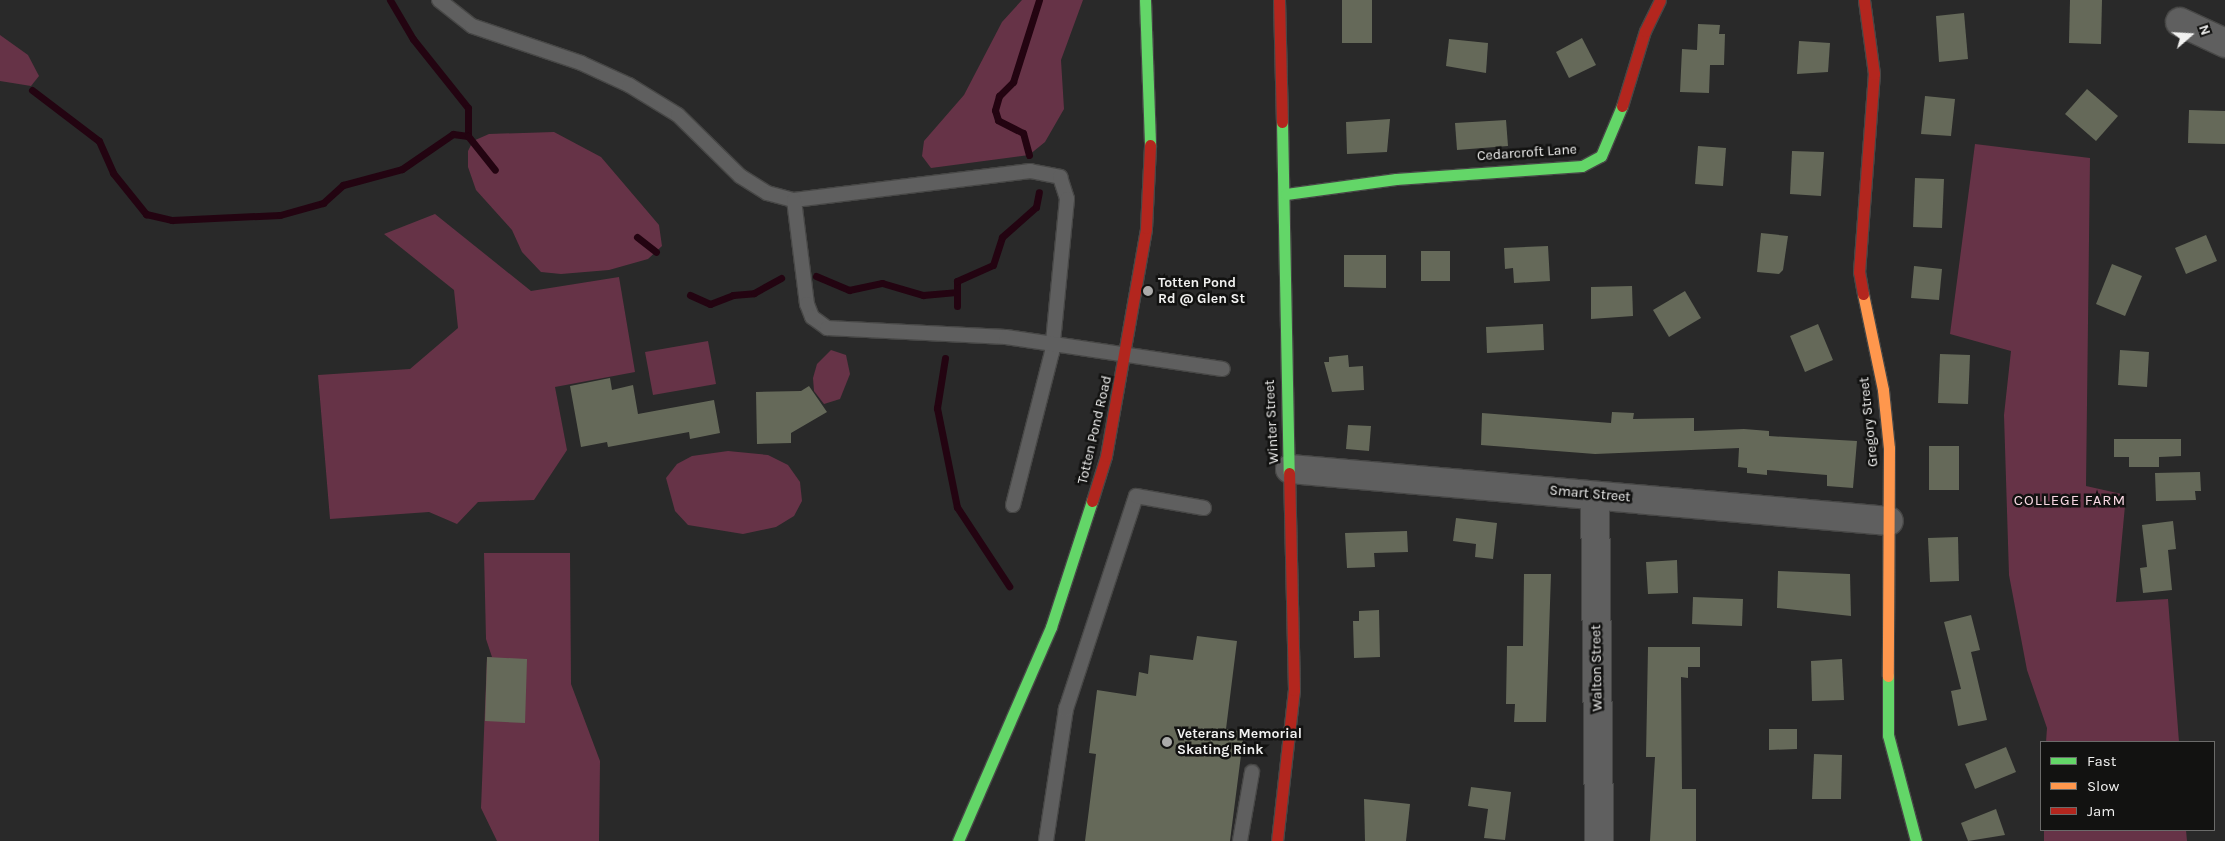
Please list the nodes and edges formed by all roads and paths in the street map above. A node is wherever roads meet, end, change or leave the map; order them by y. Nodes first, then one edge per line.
1 (439, 0) edge
2 (1145, 0) edge
3 (1279, 0) edge
4 (1660, 0) edge
5 (1864, 0) edge
6 (2180, 22) dead end
7 (2225, 44) edge
8 (1286, 194) junction
9 (794, 200) junction
10 (1053, 343) junction
11 (1126, 355) junction
12 (1223, 369) dead end
13 (1290, 468) junction
14 (1596, 496) junction
15 (1013, 505) dead end
16 (1204, 508) dead end
17 (1889, 521) junction
18 (1252, 772) dead end
19 (958, 840) edge
20 (974, 841) edge
21 (1046, 841) edge
22 (1240, 841) edge
23 (1277, 841) edge
24 (1599, 841) edge
25 (1916, 841) edge

1 - 9 lane
2 - 11 street, Totten Pond Road
3 - 8 street, Winter Street
4 - 8 street, Cedarcroft Lane
5 - 17 street, Gregory Street
6 - 7 street
8 - 13 street, Winter Street
9 - 10 lane
9 - 10 lane
10 - 11 lane
10 - 15 lane
11 - 12 lane
11 - 19 street, Totten Pond Road
13 - 14 street, Smart Street
13 - 23 street, Winter Street
14 - 17 street, Smart Street
14 - 24 street, Walton Street
16 - 21 lane
17 - 25 street, Gregory Street
18 - 22 lane
19 - 20 lane

